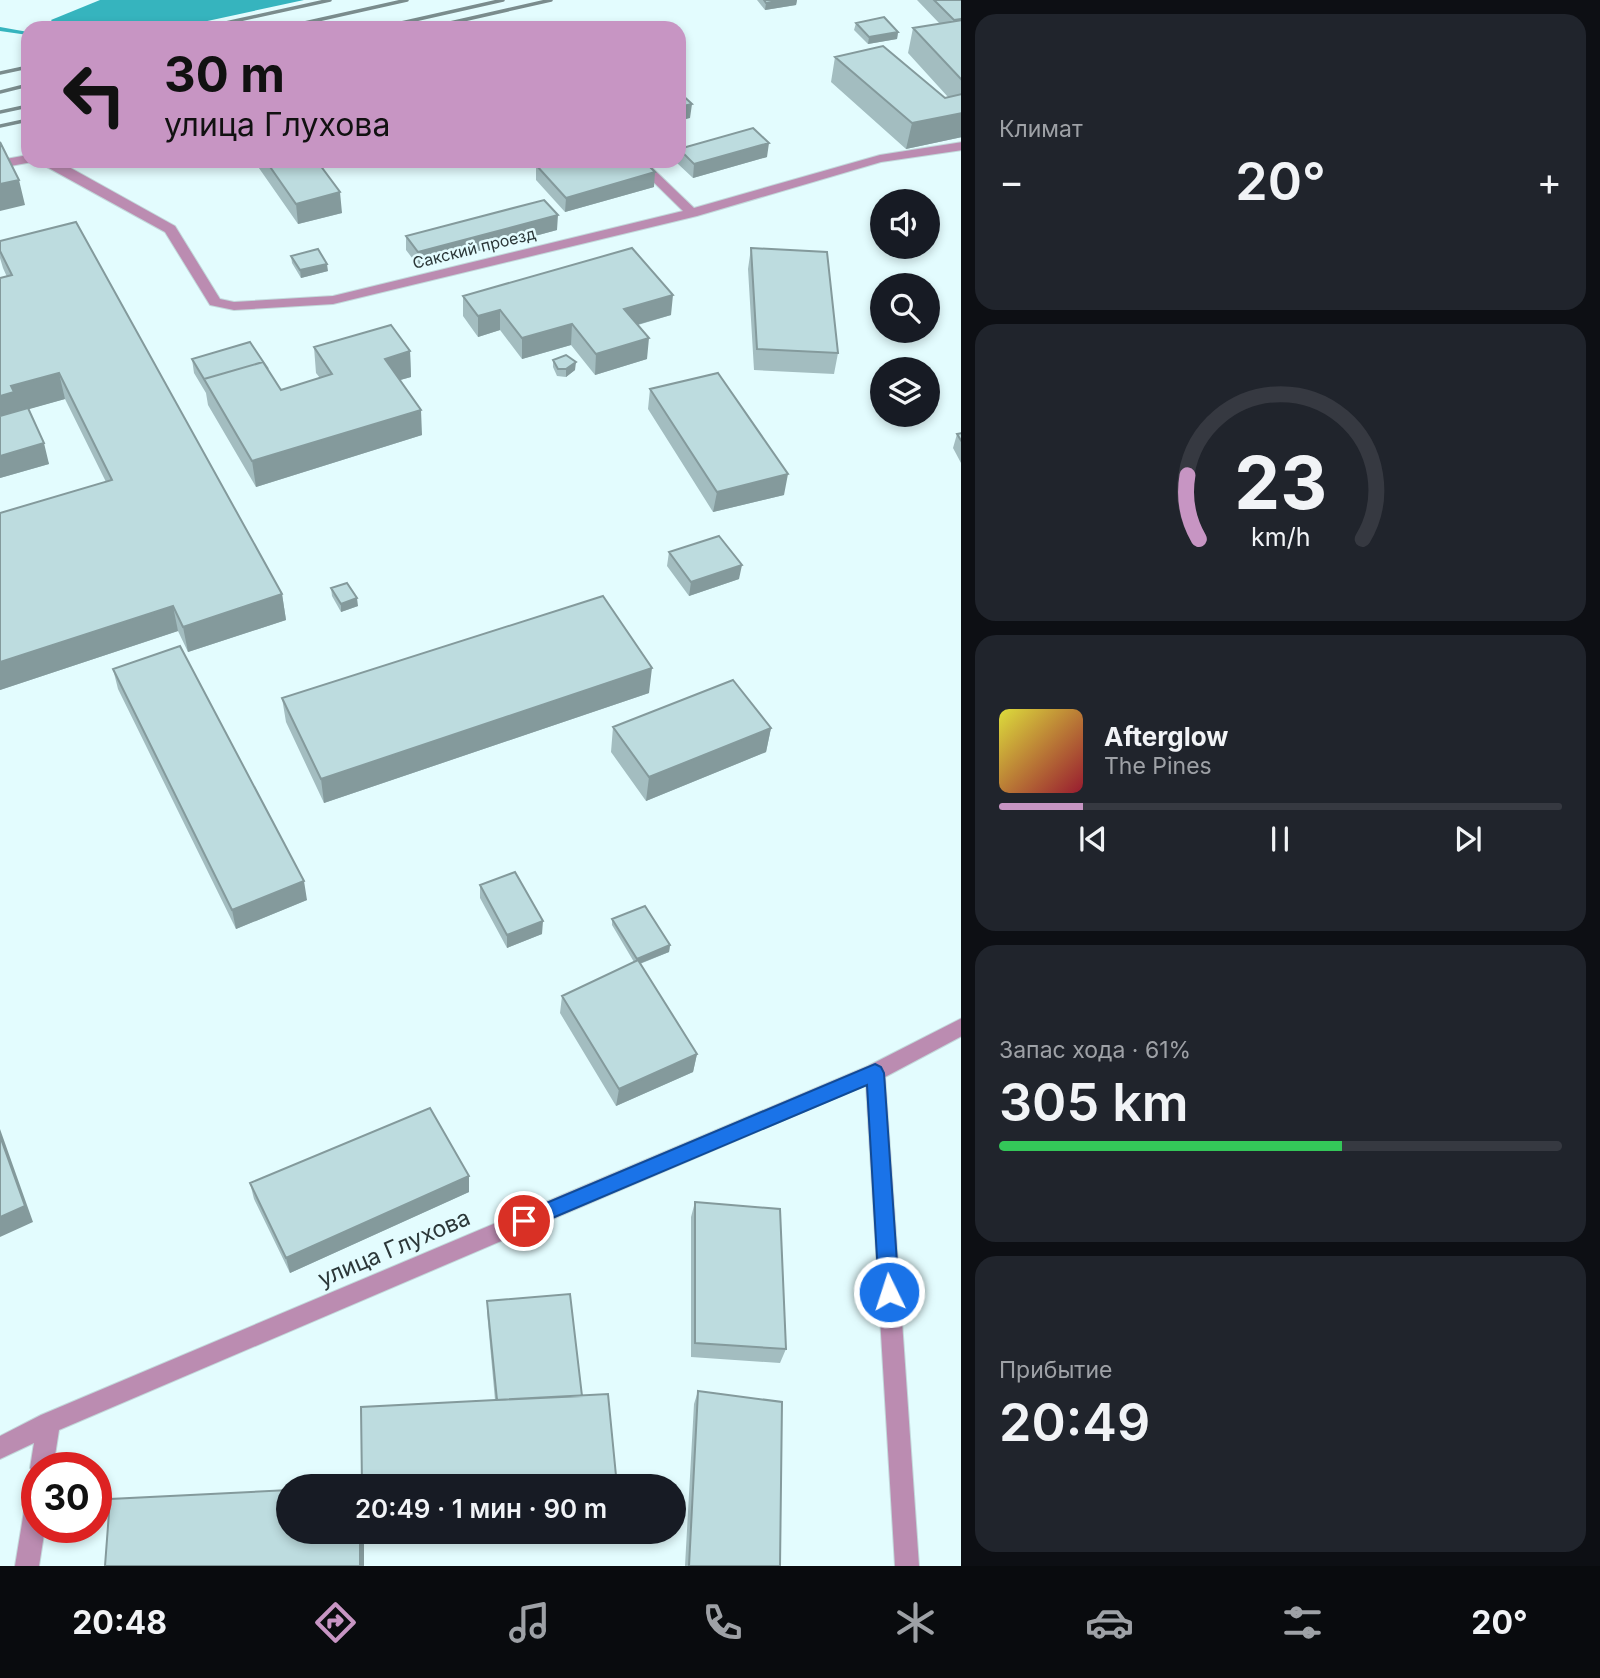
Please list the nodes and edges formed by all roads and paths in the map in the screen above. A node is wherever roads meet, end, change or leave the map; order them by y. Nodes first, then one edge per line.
1 (961, 146) edge
2 (21, 160) edge
3 (0, 164) edge
4 (61, 168) edge
5 (645, 168) edge
6 (692, 213) junction
7 (961, 1026) edge
8 (875, 1073) junction
9 (49, 1423) junction
10 (0, 1448) edge
11 (44, 1452) edge
12 (31, 1543) edge
13 (27, 1566) edge
14 (907, 1566) edge

1 - 6 street, Сакский проезд
2 - 3 street
4 - 6 street, Сакский проезд
5 - 6 street
7 - 8 street, улица Глухова
8 - 9 street, улица Глухова
8 - 14 street
9 - 10 street, улица Глухова
9 - 11 street
12 - 13 street

